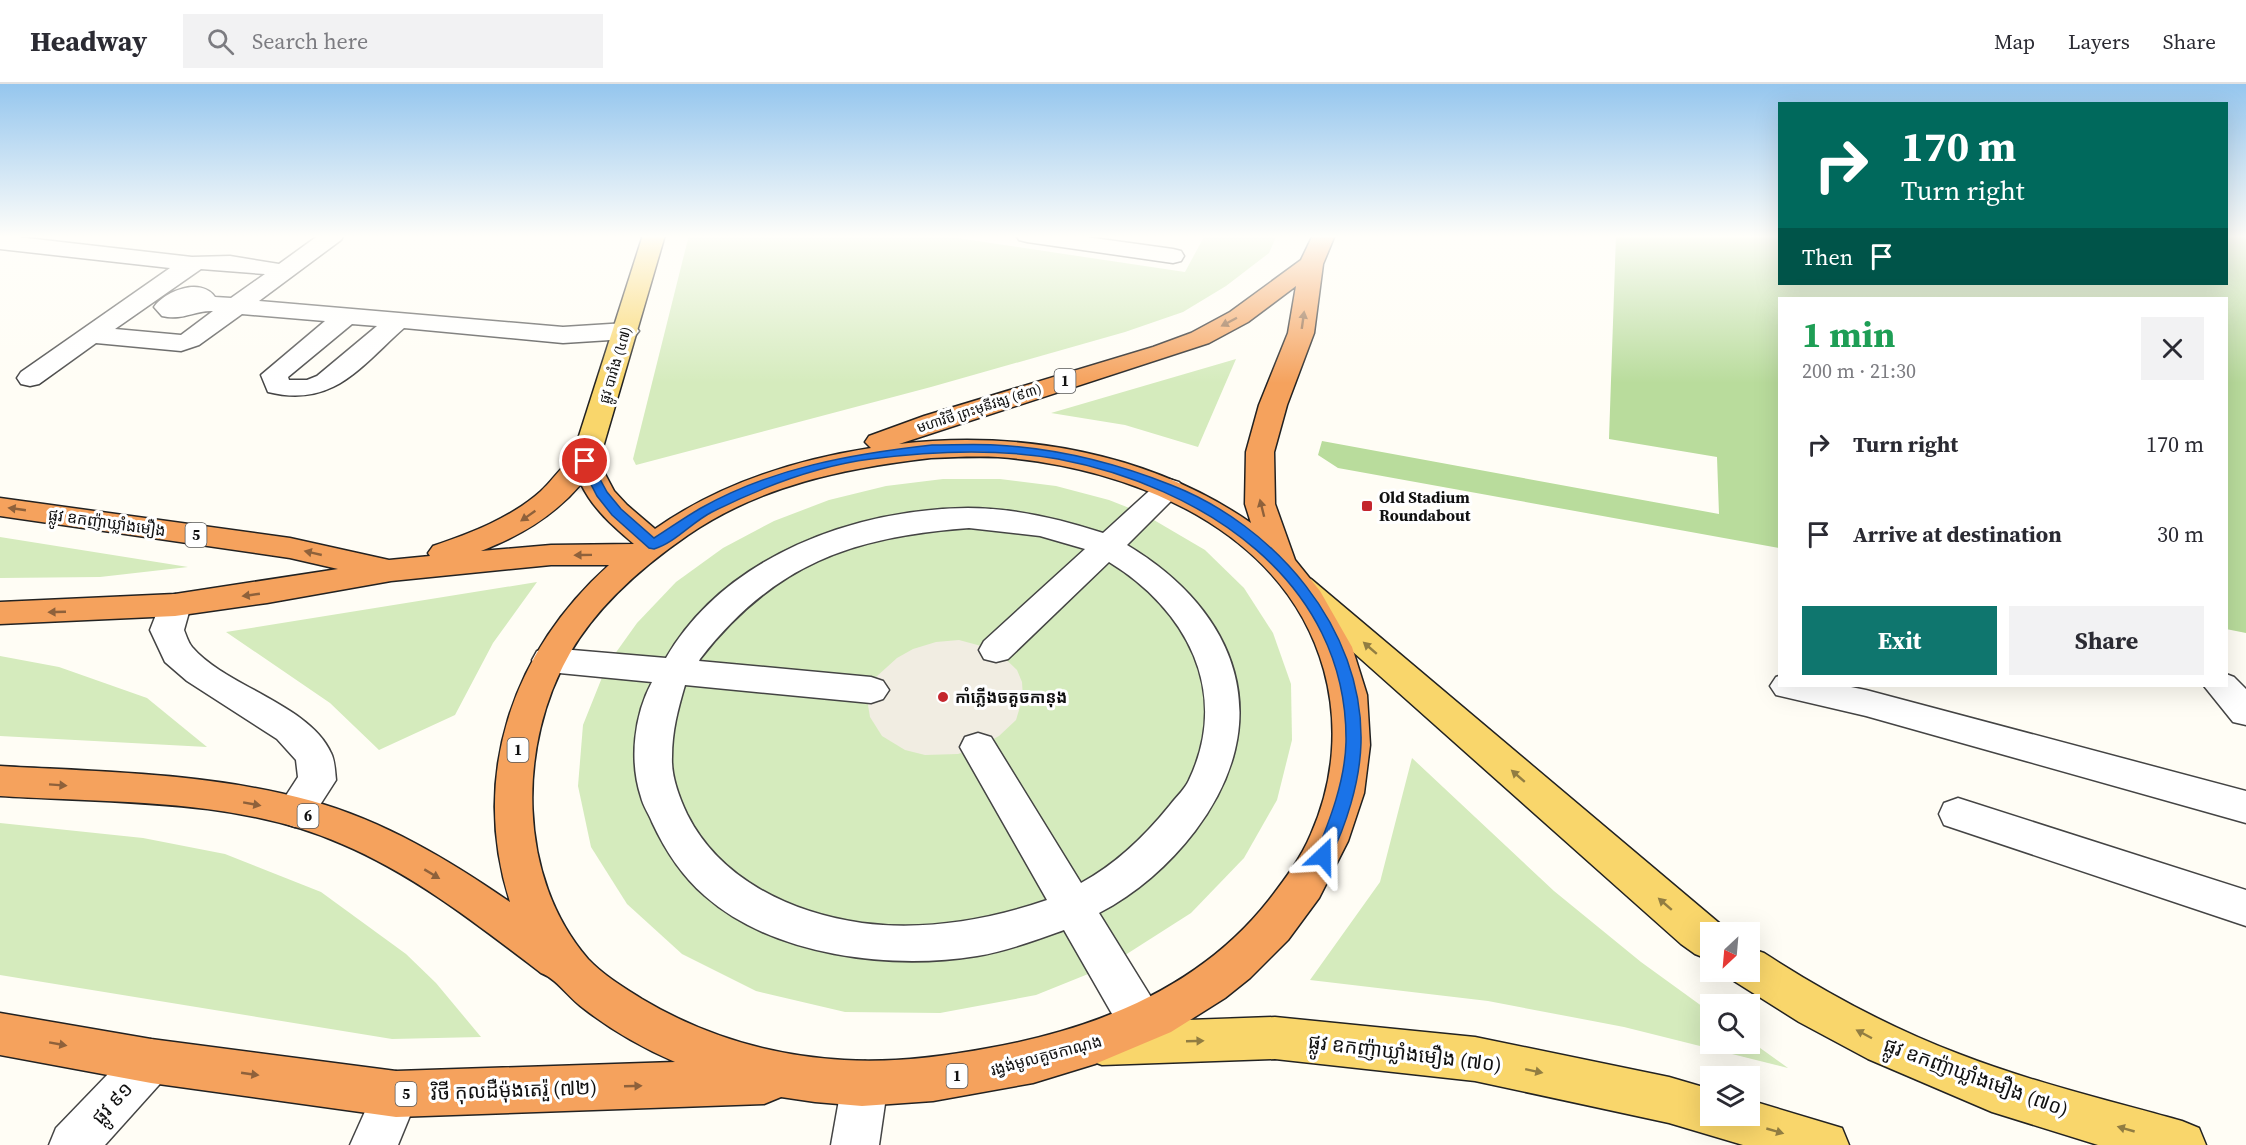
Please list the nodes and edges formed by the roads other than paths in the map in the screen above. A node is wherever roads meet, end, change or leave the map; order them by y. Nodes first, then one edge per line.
1 (164, 285) edge
2 (217, 285) edge
3 (266, 285) edge
4 (640, 285) edge
5 (1283, 285) edge
6 (1308, 285) edge
7 (143, 299) junction
8 (200, 299) junction
9 (239, 305) junction
10 (171, 306) junction
11 (348, 315) junction
12 (399, 320) junction
13 (626, 331) junction
14 (92, 335) junction
15 (133, 339) junction
16 (30, 378) dead end
17 (585, 461) junction
18 (804, 470) junction
19 (1169, 488) junction
20 (0, 507) edge
21 (1106, 547) junction
22 (648, 549) junction
23 (391, 570) junction
24 (1289, 574) junction
25 (175, 605) junction
26 (0, 613) edge
27 (996, 650) dead end
28 (549, 660) junction
29 (673, 672) junction
30 (1798, 687) edge
31 (2223, 687) edge
32 (871, 690) dead end
33 (1864, 694) edge
34 (2246, 712) edge
35 (978, 747) dead end
36 (0, 781) edge
37 (2246, 807) edge
38 (295, 811) junction
39 (1958, 813) dead end
40 (1073, 908) junction
41 (2246, 908) edge
42 (1700, 934) edge
43 (574, 973) junction
44 (1760, 975) edge
45 (1143, 1025) junction
46 (0, 1034) edge
47 (1094, 1045) junction
48 (151, 1061) junction
49 (816, 1081) junction
50 (865, 1083) junction
51 (396, 1094) junction
52 (1700, 1109) edge
53 (1759, 1126) edge
54 (73, 1145) edge
55 (374, 1145) edge
56 (855, 1145) edge
57 (1825, 1145) edge
58 (2182, 1145) edge

1 - 7 street
2 - 8 street
3 - 9 street
4 - 13 main road, ផ្លូវ បារាំង (៤៧)
5 -> 18 highway, មហាវិថី ព្រះមុនីវង្ស (៩៣) / 1
24 -> 6 highway, មហាវិថី ព្រះមុនីវង្ស (៩៣) / 1
7 - 10 street
7 - 14 street
8 - 9 street
8 - 10 street
9 - 11 street
9 - 15 street
10 - 15 street
11 - 12 street
11 - 12 street
12 - 13 street
13 - 17 main road, ផ្លូវ បារាំង (៤៧)
14 - 15 street
14 - 16 street
17 - 22 highway
17 -> 23 highway
18 - 19 highway, រង្វង់មូលគួចកាណុង / 1
18 - 22 highway, រង្វង់មូលគួចកាណុង / 1
19 - 21 street
19 - 24 highway, រង្វង់មូលគួចកាណុង / 1
23 -> 20 highway, ផ្លូវ ឧកញ៉ាឃ្លាំងមឿង / 5
21 - 27 street
21 - 29 street
21 - 40 street
22 -> 23 highway, 5
22 - 28 highway, រង្វង់មូលគួចកាណុង / 1
23 -> 25 highway
42 -> 24 main road
24 - 45 highway, រង្វង់មូលគួចកាណុង / 1
25 -> 26 highway
25 - 38 street
28 - 29 street
28 - 43 highway, រង្វង់មូលគួចកាណុង / 1
29 - 32 street
29 - 40 street
30 - 33 street
31 - 34 street
33 - 37 street
35 - 40 street
36 -> 38 highway, 6
38 -> 43 highway, 6
39 - 41 street
40 - 45 street
43 - 49 highway, រង្វង់មូលគួចកាណុង / 1
58 -> 44 main road, ផ្លូវ ឧកញ៉ាឃ្លាំងមឿង (៧០)
45 - 47 highway, រង្វង់មូលគួចកាណុង / 1
46 -> 48 highway, វិថី កុលដឺម៉ុងតេរ៉ួ (៧២) / 5
47 - 50 highway, រង្វង់មូលគួចកាណុង / 1
47 -> 52 main road, ផ្លូវ ឧកញ៉ាឃ្លាំងមឿង (៧០)
48 -> 51 highway, វិថី កុលដឺម៉ុងតេរ៉ួ (៧២) / 5
48 - 54 street, ផ្លូវ ៩១
49 - 50 highway, រង្វង់មូលគួចកាណុង / 1
51 -> 49 highway, វិថី កុលដឺម៉ុងតេរ៉ួ (៧២) / 5
50 - 56 street
51 - 55 street
53 -> 57 main road

